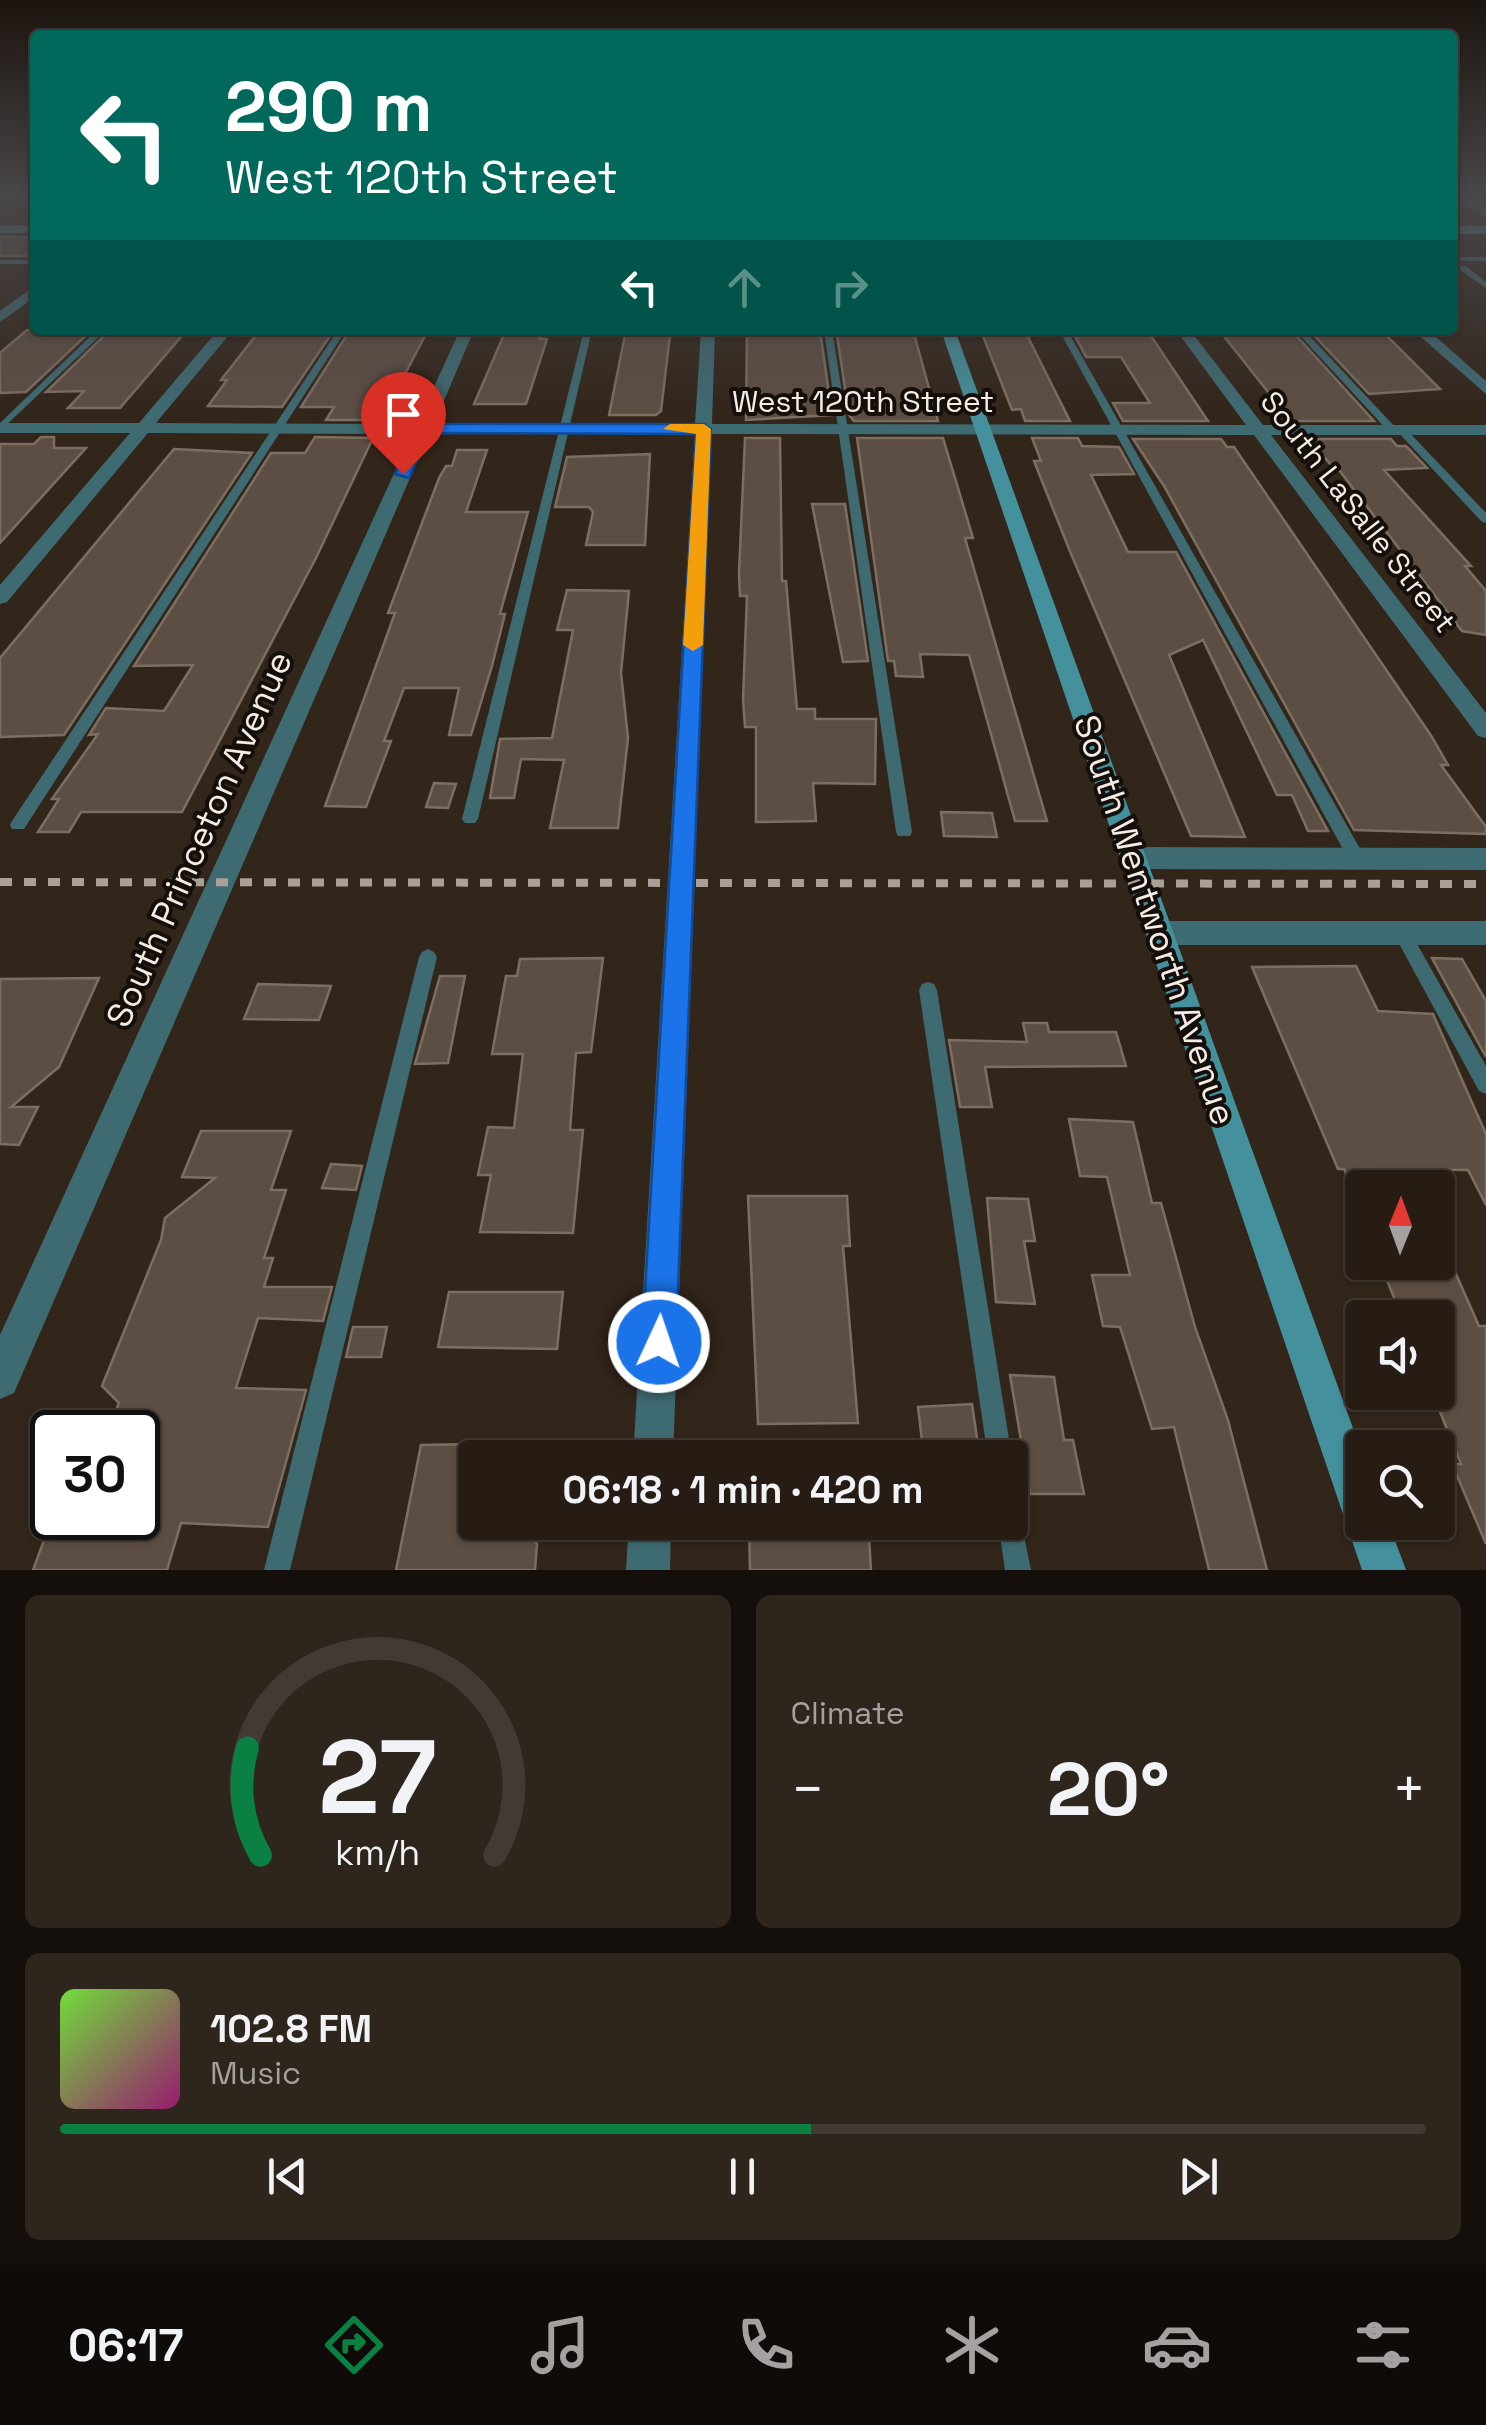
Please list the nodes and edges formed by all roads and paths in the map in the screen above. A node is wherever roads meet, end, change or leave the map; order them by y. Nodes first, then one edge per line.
1 (1460, 269) edge
2 (1486, 286) edge
3 (30, 294) edge
4 (0, 318) edge
5 (97, 335) edge
6 (222, 335) edge
7 (339, 335) edge
8 (465, 335) edge
9 (587, 335) edge
10 (708, 335) edge
11 (829, 335) edge
12 (950, 335) edge
13 (1066, 335) edge
14 (1187, 335) edge
15 (1304, 335) edge
16 (1426, 335) edge
17 (1486, 389) edge
18 (0, 428) edge
19 (143, 428) junction
20 (278, 428) junction
21 (424, 428) junction
22 (564, 429) junction
23 (704, 429) junction
24 (841, 429) junction
25 (982, 429) junction
26 (1118, 430) junction
27 (1259, 430) junction
28 (1397, 430) junction
29 (1486, 430) edge
30 (1486, 520) edge
31 (0, 598) edge
32 (1486, 730) edge
33 (470, 819) dead end
34 (18, 825) dead end
35 (904, 832) dead end
36 (1134, 858) junction
37 (1357, 859) junction
38 (1486, 859) edge
39 (1160, 933) junction
40 (1402, 933) junction
41 (1486, 933) edge
42 (428, 957) dead end
43 (928, 990) dead end
44 (1486, 1086) edge
45 (0, 1379) edge
46 (655, 1440) edge
47 (997, 1440) edge
48 (1345, 1461) edge
49 (649, 1540) edge
50 (1013, 1540) edge
51 (1373, 1540) edge
52 (277, 1570) edge
53 (648, 1570) edge
54 (1018, 1570) edge
55 (1384, 1570) edge

1 - 2 lane
3 - 4 street
5 - 18 lane
6 - 19 street
7 - 20 lane
8 - 21 street, South Princeton Avenue
9 - 22 lane
10 - 23 street
11 - 24 lane
12 - 25 street, South Wentworth Avenue
13 - 26 lane
14 - 27 street, South LaSalle Street
15 - 28 lane
16 - 17 street
18 - 19 street, West 120th Street
19 - 20 street, West 120th Street
19 - 31 street
20 - 21 street, West 120th Street
20 - 34 lane
21 - 22 street, West 120th Street
21 - 45 street, South Princeton Avenue
22 - 23 street, West 120th Street
22 - 33 lane
23 - 24 street, West 120th Street
23 - 46 street
24 - 25 street, West 120th Street
24 - 35 lane
25 - 26 street, West 120th Street
25 - 36 street, South Wentworth Avenue
26 - 27 street, West 120th Street
26 - 37 lane
27 - 28 street, West 120th Street
27 - 32 street, South LaSalle Street
28 - 29 street, West 120th Street
28 - 30 lane
36 - 37 street
36 - 39 street, South Wentworth Avenue
37 - 38 street
39 - 40 street
39 - 48 street, South Wentworth Avenue
40 - 41 street
40 - 44 lane
42 - 52 lane
43 - 47 lane
49 - 53 street
50 - 54 lane
51 - 55 street

